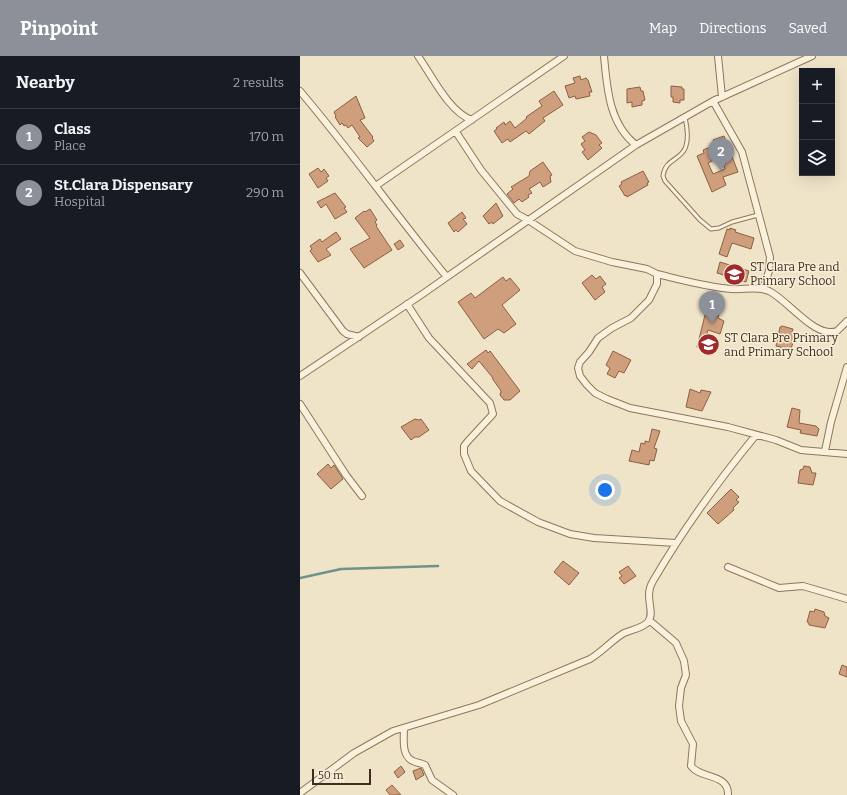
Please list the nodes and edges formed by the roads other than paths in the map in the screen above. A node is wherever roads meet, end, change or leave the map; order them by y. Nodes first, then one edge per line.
1 (418, 56) edge
2 (564, 56) edge
3 (604, 56) edge
4 (718, 56) edge
5 (812, 56) edge
6 (300, 91) edge
7 (722, 97) junction
8 (713, 101) junction
9 (685, 116) junction
10 (472, 120) junction
11 (456, 132) junction
12 (636, 145) junction
13 (377, 186) junction
14 (758, 215) junction
15 (528, 220) junction
16 (300, 273) edge
17 (657, 274) junction
18 (446, 276) junction
19 (763, 289) junction
20 (407, 304) junction
21 (847, 321) edge
22 (360, 337) junction
23 (847, 367) edge
24 (300, 376) edge
25 (300, 404) edge
26 (756, 435) junction
27 (825, 451) junction
28 (847, 454) edge
29 (362, 496) dead end
30 (676, 543) junction
31 (728, 567) dead end
32 (847, 599) edge
33 (649, 620) junction
34 (404, 728) junction
35 (300, 793) edge
36 (453, 795) edge
37 (728, 795) edge

1 - 10 street
2 - 10 street
3 - 12 street
4 - 7 street
5 - 7 street
6 - 13 street
7 - 8 street
8 - 9 street
8 - 14 street
9 - 12 street
9 - 14 lane
10 - 11 street
11 - 13 street
11 - 15 street
12 - 15 street
13 - 18 street
14 - 19 street
15 - 17 street
15 - 18 street
16 - 22 street
17 - 19 street
17 - 26 street
18 - 20 street
19 - 21 street
20 - 22 street
20 - 30 street
22 - 24 street
23 - 27 street
25 - 29 street
26 - 27 street
26 - 30 street
27 - 28 street
30 - 33 street
31 - 32 street
33 - 34 street
33 - 37 street
34 - 35 street
34 - 36 street

